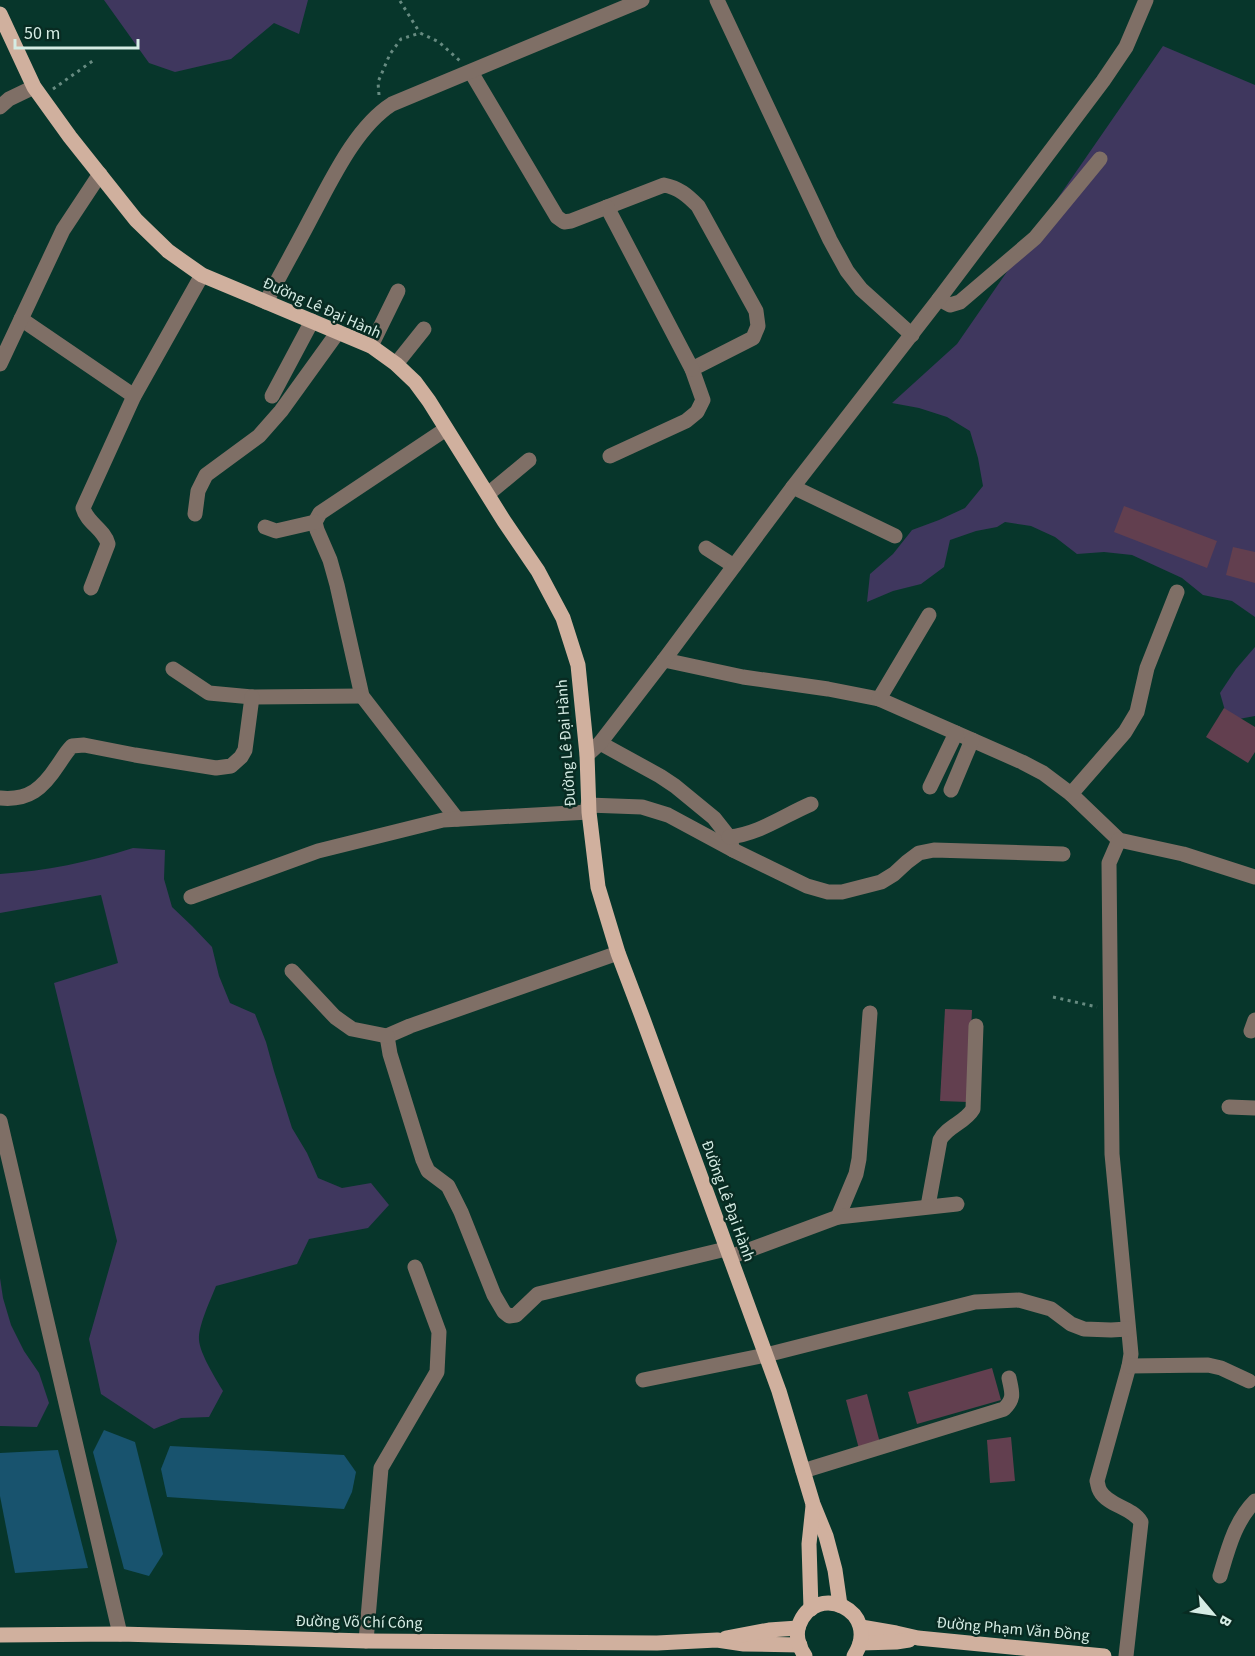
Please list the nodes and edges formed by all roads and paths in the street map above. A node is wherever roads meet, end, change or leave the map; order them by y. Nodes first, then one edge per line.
1 (642, 0) edge
2 (717, 0) edge
3 (1146, 0) edge
4 (400, 1) edge
5 (0, 14) edge
6 (420, 33) junction
7 (94, 60) dead end
8 (471, 72) junction
9 (38, 92) junction
10 (0, 107) edge
11 (380, 112) junction
12 (1100, 159) dead end
13 (100, 174) junction
14 (607, 207) junction
15 (202, 275) junction
16 (398, 291) dead end
17 (939, 299) junction
18 (266, 302) junction
19 (21, 319) junction
20 (312, 321) junction
21 (424, 329) dead end
22 (338, 332) junction
23 (912, 335) junction
24 (371, 346) junction
25 (0, 364) edge
26 (396, 364) junction
27 (692, 369) junction
28 (134, 396) junction
29 (272, 396) dead end
30 (446, 429) junction
31 (610, 456) dead end
32 (529, 460) dead end
33 (793, 487) junction
34 (488, 494) junction
35 (195, 514) dead end
36 (315, 522) junction
37 (266, 527) dead end
38 (895, 536) dead end
39 (706, 548) dead end
40 (734, 566) junction
41 (91, 588) dead end
42 (1177, 592) dead end
43 (929, 615) dead end
44 (664, 660) junction
45 (173, 669) dead end
46 (362, 696) junction
47 (252, 697) junction
48 (879, 699) junction
49 (956, 733) junction
50 (972, 740) junction
51 (600, 743) junction
52 (587, 755) junction
53 (930, 787) dead end
54 (951, 790) dead end
55 (1071, 794) junction
56 (0, 798) edge
57 (811, 804) dead end
58 (588, 809) junction
59 (457, 819) junction
60 (1119, 840) junction
61 (731, 844) junction
62 (1063, 854) dead end
63 (1255, 878) edge
64 (191, 897) dead end
65 (618, 953) junction
66 (292, 971) dead end
67 (1053, 997) dead end
68 (1110, 1010) junction
69 (870, 1013) dead end
70 (976, 1026) dead end
71 (387, 1036) junction
72 (1229, 1107) dead end
73 (1255, 1108) edge
74 (0, 1121) edge
75 (957, 1204) dead end
76 (928, 1206) junction
77 (838, 1216) junction
78 (728, 1253) junction
79 (416, 1267) dead end
80 (1128, 1329) junction
81 (766, 1355) junction
82 (1130, 1366) junction
83 (1009, 1378) dead end
84 (643, 1380) dead end
85 (1249, 1381) dead end
86 (803, 1471) junction
87 (1255, 1501) edge
88 (813, 1503) junction
89 (1220, 1576) dead end
90 (840, 1605) junction
91 (811, 1610) junction
92 (798, 1628) junction
93 (120, 1634) junction
94 (0, 1635) edge
95 (717, 1640) junction
96 (366, 1641) junction
97 (858, 1642) edge
98 (657, 1650) edge
99 (802, 1651) edge
100 (1104, 1656) edge
101 (1126, 1656) edge

1 - 8 street
2 - 23 street
3 - 17 street
4 - 6 path
5 - 9 main road, Đường Lê Đại Hành
6 - 8 path
6 - 11 path
7 - 9 path
8 - 11 street
8 - 14 street
9 - 10 street
9 - 13 main road, Đường Lê Đại Hành
11 - 18 street
12 - 17 street
13 - 15 main road, Đường Lê Đại Hành
13 - 19 street
14 - 27 street
14 - 27 street
15 - 18 main road, Đường Lê Đại Hành
15 - 28 street
16 - 24 street
17 - 23 street
18 - 20 main road, Đường Lê Đại Hành
19 - 25 street
19 - 28 street
20 - 22 main road, Đường Lê Đại Hành
20 - 29 street
21 - 26 street
22 - 24 main road, Đường Lê Đại Hành
22 - 35 street
23 - 33 street
24 - 26 main road, Đường Lê Đại Hành
26 - 30 main road, Đường Lê Đại Hành
27 - 31 street
28 - 41 street
30 - 34 main road, Đường Lê Đại Hành
30 - 36 street
32 - 34 street
33 - 38 street
33 - 40 street
34 - 52 main road, Đường Lê Đại Hành
36 - 37 street
36 - 46 street
39 - 40 street
40 - 44 street
42 - 55 street
43 - 48 street
44 - 48 street
44 - 51 street
45 - 47 street
46 - 47 street
46 - 59 street
47 - 56 street
48 - 49 street
49 - 50 street
49 - 53 street
50 - 54 street
50 - 55 street
51 - 52 street
51 - 61 street
52 - 58 main road, Đường Lê Đại Hành
55 - 60 street
57 - 61 street
58 - 59 street
58 - 61 street
58 - 65 main road, Đường Lê Đại Hành
59 - 64 street
60 - 63 street
60 - 68 street
61 - 62 street
65 - 71 street
65 - 78 main road, Đường Lê Đại Hành
66 - 71 street
67 - 68 path
68 - 80 street
69 - 77 street
70 - 76 street
71 - 78 street
72 - 73 street
74 - 93 street
75 - 76 street
76 - 77 street
77 - 78 street
78 - 81 main road, Đường Lê Đại Hành
79 - 96 street
80 - 81 street
80 - 82 street
81 - 84 street
81 - 86 main road, Đường Lê Đại Hành
82 - 85 street
82 - 101 street
83 - 86 street
86 - 88 main road, Đường Lê Đại Hành
87 - 89 street
88 - 90 main road, Đường Lê Đại Hành
88 - 91 main road, Đường Lê Đại Hành
90 - 91 main road
90 - 97 main road
91 - 92 main road
92 - 95 main road, Đường Võ Chí Công
92 - 99 main road
93 - 94 main road, Đường Võ Chí Công
93 - 96 main road, Đường Võ Chí Công
95 - 98 main road, Đường Võ Chí Công
95 - 99 main road, Đường Võ Chí Công
96 - 98 main road, Đường Võ Chí Công
97 - 100 main road, Đường Phạm Văn Đồng

